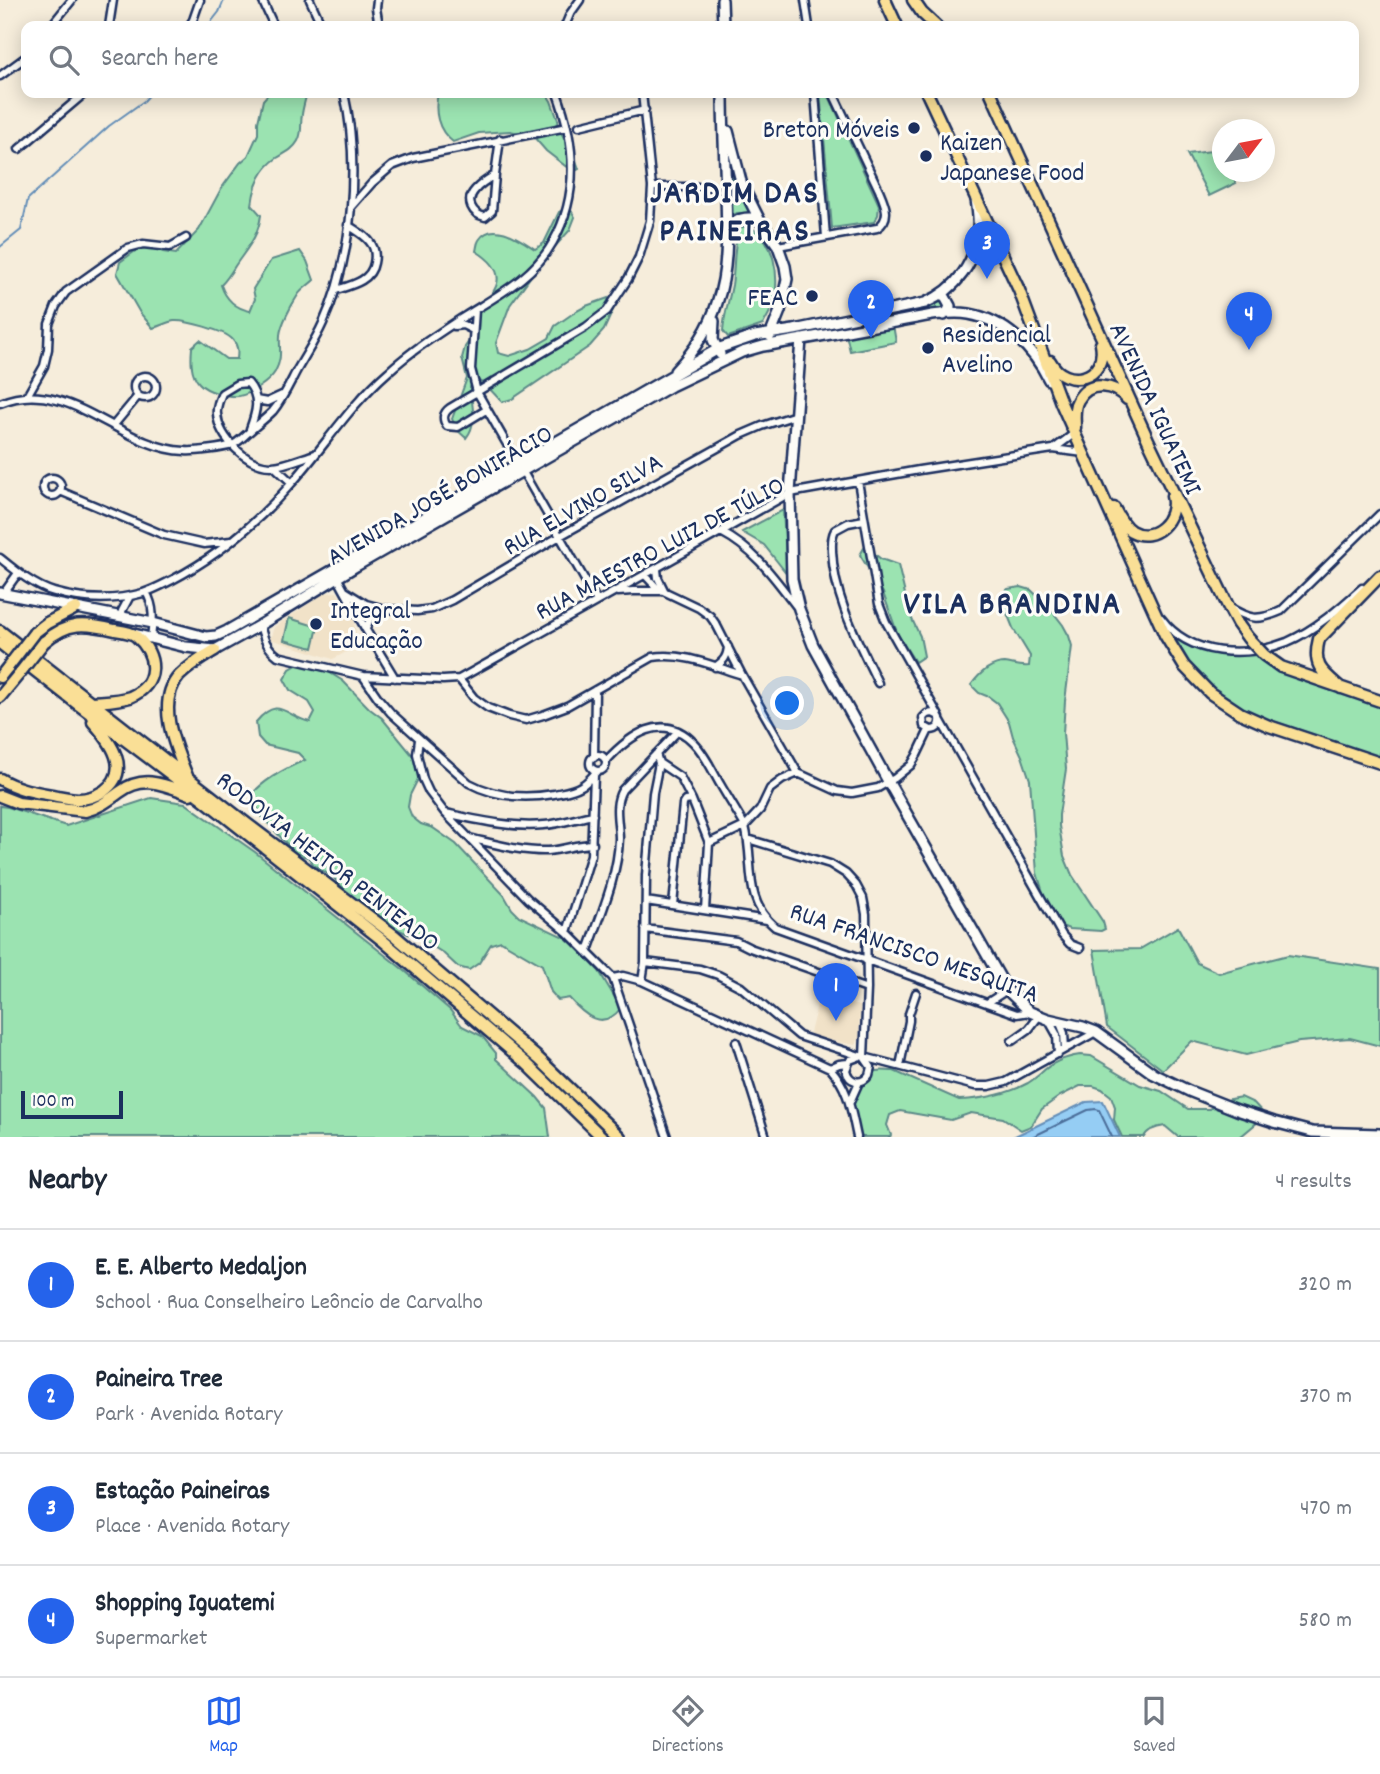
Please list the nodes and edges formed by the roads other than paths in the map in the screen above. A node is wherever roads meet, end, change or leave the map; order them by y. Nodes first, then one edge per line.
1 (72, 0) edge
2 (113, 0) edge
3 (200, 0) edge
4 (262, 0) edge
5 (310, 0) edge
6 (377, 0) edge
7 (580, 0) edge
8 (722, 0) edge
9 (805, 0) edge
10 (885, 0) edge
11 (913, 0) edge
12 (55, 21) edge
13 (110, 21) edge
14 (192, 21) edge
15 (272, 21) edge
16 (319, 21) edge
17 (378, 21) edge
18 (567, 21) edge
19 (723, 21) edge
20 (807, 21) edge
21 (895, 21) edge
22 (931, 21) edge
23 (21, 61) edge
24 (0, 76) edge
25 (79, 98) edge
26 (345, 98) edge
27 (558, 98) edge
28 (643, 98) edge
29 (723, 98) edge
30 (815, 98) edge
31 (835, 98) edge
32 (929, 98) edge
33 (993, 98) edge
34 (723, 109) junction
35 (645, 110) junction
36 (567, 127) junction
37 (579, 127) dead end
38 (500, 139) junction
39 (19, 149) dead end
40 (495, 175) junction
41 (352, 179) junction
42 (372, 183) junction
43 (652, 187) junction
44 (709, 187) dead end
45 (976, 197) junction
46 (351, 207) junction
47 (759, 219) junction
48 (348, 225) junction
49 (726, 229) junction
50 (826, 237) junction
51 (186, 239) dead end
52 (778, 246) junction
53 (336, 290) junction
54 (1019, 290) junction
55 (941, 296) junction
56 (718, 302) junction
57 (475, 310) junction
58 (780, 311) junction
59 (944, 315) junction
60 (463, 317) junction
61 (474, 321) junction
62 (449, 327) junction
63 (1096, 328) junction
64 (474, 330) junction
65 (794, 330) junction
66 (771, 333) junction
67 (801, 340) junction
68 (763, 346) junction
69 (717, 350) junction
70 (726, 359) junction
71 (664, 382) junction
72 (477, 392) junction
73 (284, 394) junction
74 (27, 396) junction
75 (138, 396) dead end
76 (256, 400) junction
77 (0, 402) edge
78 (1060, 403) junction
79 (1133, 407) junction
80 (486, 410) junction
81 (796, 415) junction
82 (113, 426) junction
83 (249, 431) junction
84 (1075, 433) junction
85 (233, 445) junction
86 (1053, 449) junction
87 (1084, 453) junction
88 (315, 454) junction
89 (274, 466) junction
90 (521, 467) junction
91 (858, 481) junction
92 (1097, 482) junction
93 (292, 483) junction
94 (1168, 484) junction
95 (60, 491) dead end
96 (790, 494) junction
97 (1380, 514) edge
98 (864, 520) junction
99 (721, 532) junction
100 (560, 536) junction
101 (233, 541) junction
102 (0, 558) edge
103 (657, 569) junction
104 (18, 573) junction
105 (1380, 574) edge
106 (645, 575) junction
107 (337, 577) junction
108 (792, 579) junction
109 (777, 581) junction
110 (146, 592) junction
111 (345, 592) junction
112 (665, 592) junction
113 (1, 593) edge
114 (612, 593) junction
115 (130, 596) junction
116 (1149, 599) junction
117 (597, 601) junction
118 (1228, 606) junction
119 (76, 608) junction
120 (799, 609) junction
121 (385, 610) junction
122 (122, 618) junction
123 (153, 623) junction
124 (260, 625) junction
125 (366, 630) junction
126 (0, 631) edge
127 (134, 634) junction
128 (150, 638) junction
129 (0, 643) edge
130 (729, 648) junction
131 (215, 650) junction
132 (715, 667) junction
133 (742, 675) junction
134 (363, 676) junction
135 (0, 677) edge
136 (394, 678) junction
137 (459, 679) junction
138 (878, 683) dead end
139 (1341, 688) junction
140 (595, 690) junction
141 (0, 697) edge
142 (1380, 701) edge
143 (92, 702) junction
144 (79, 705) junction
145 (939, 717) junction
146 (929, 730) junction
147 (678, 731) junction
148 (419, 740) junction
149 (656, 754) junction
150 (600, 758) junction
151 (659, 763) junction
152 (1380, 763) edge
153 (595, 772) junction
154 (798, 774) junction
155 (188, 777) junction
156 (0, 779) edge
157 (889, 783) junction
158 (2, 797) edge
159 (202, 798) junction
160 (692, 800) junction
161 (445, 813) junction
162 (593, 815) junction
163 (744, 826) junction
164 (467, 838) junction
165 (748, 839) junction
166 (709, 843) junction
167 (593, 844) junction
168 (646, 901) junction
169 (673, 905) junction
170 (705, 911) junction
171 (767, 920) junction
172 (645, 929) junction
173 (567, 932) junction
174 (1080, 948) dead end
175 (588, 951) junction
176 (866, 959) junction
177 (645, 962) junction
178 (613, 978) junction
179 (642, 981) junction
180 (867, 989) junction
181 (1007, 990) junction
182 (916, 993) dead end
183 (987, 1003) junction
184 (1039, 1016) junction
185 (1060, 1023) junction
186 (1096, 1032) junction
187 (1012, 1041) dead end
188 (736, 1042) dead end
189 (1065, 1049) junction
190 (1058, 1054) junction
191 (862, 1057) junction
192 (883, 1062) junction
193 (848, 1063) junction
194 (900, 1066) junction
195 (830, 1068) junction
196 (871, 1071) junction
197 (848, 1076) junction
198 (859, 1082) junction
199 (844, 1087) junction
200 (850, 1102) junction
201 (1380, 1134) edge
202 (602, 1137) edge
203 (620, 1137) edge
204 (667, 1137) edge
205 (766, 1137) edge
206 (857, 1137) edge

1 - 12 street
2 - 13 street
3 - 14 street
4 - 15 street
5 - 16 street
6 - 17 street
7 - 18 street
8 - 19 main road
9 - 20 street
10 - 21 main road
11 - 22 main road
23 - 24 street
25 - 39 street
26 - 41 street
27 - 36 street
28 - 35 street
29 - 34 main road, AVENIDA JOSÉ BONIFÁCIO
30 - 50 street
31 - 50 street
32 - 45 main road
33 - 63 main road, AVENIDA IGUATEMI
34 - 47 main road
34 - 49 main road, AVENIDA JOSÉ BONIFÁCIO
35 - 37 street
35 - 43 street
36 - 38 street
36 - 57 street
38 - 40 street
38 - 42 street
40 - 40 street
41 - 42 street
41 - 46 street
42 - 46 street
43 - 44 street
43 - 72 street
45 - 54 main road
45 - 55 main road
46 - 48 street
47 - 49 main road
47 - 52 main road
48 - 53 street
48 - 53 street
49 - 56 main road, AVENIDA JOSÉ BONIFÁCIO
50 - 52 street
51 - 74 street
52 - 58 main road
53 - 73 street
54 - 63 main road
54 - 78 main road
55 - 59 main road
55 - 65 main road, AVENIDA JOSÉ BONIFÁCIO
56 - 69 main road
56 - 71 main road, AVENIDA JOSÉ BONIFÁCIO
57 - 60 street
57 - 61 street
58 - 65 main road
58 - 66 main road
59 - 67 main road, AVENIDA JOSÉ BONIFÁCIO
59 - 78 main road, AVENIDA JOSÉ BONIFÁCIO
60 - 61 street
60 - 62 street
61 - 64 street
62 - 64 street
62 - 88 street
63 - 79 main road, AVENIDA IGUATEMI
64 - 72 street
65 - 66 main road, AVENIDA JOSÉ BONIFÁCIO
66 - 68 main road
66 - 69 main road, AVENIDA JOSÉ BONIFÁCIO
67 - 68 main road, AVENIDA JOSÉ BONIFÁCIO
67 - 81 main road
68 - 70 main road, AVENIDA JOSÉ BONIFÁCIO
69 - 70 main road
69 - 71 main road, AVENIDA JOSÉ BONIFÁCIO
70 - 90 main road, AVENIDA JOSÉ BONIFÁCIO
71 - 90 main road, AVENIDA JOSÉ BONIFÁCIO
72 - 80 street
72 - 80 street
73 - 76 street
73 - 83 street
74 - 77 street
74 - 82 street
75 - 82 street
76 - 83 street
76 - 85 street
78 - 84 main road
79 - 84 main road
79 - 94 main road, AVENIDA IGUATEMI
80 - 90 street
81 - 96 main road
81 - 100 street, RUA ELVINO SILVA
82 - 85 street
83 - 85 street
84 - 86 street
84 - 87 main road
85 - 89 street
86 - 87 street
86 - 91 street, RUA MAESTRO LUIZ DE TÚLIO
87 - 92 main road
88 - 89 street
88 - 93 street
89 - 93 street
90 - 100 street
90 - 107 main road, AVENIDA JOSÉ BONIFÁCIO
90 - 123 main road, AVENIDA JOSÉ BONIFÁCIO
91 - 96 street, RUA MAESTRO LUIZ DE TÚLIO
91 - 98 street
92 - 94 main road
92 - 116 main road
93 - 101 street
94 - 118 main road, AVENIDA IGUATEMI
95 - 101 street
96 - 99 street, RUA MAESTRO LUIZ DE TÚLIO
96 - 108 main road
97 - 118 street
98 - 138 street
98 - 145 street
99 - 103 street, RUA MAESTRO LUIZ DE TÚLIO
99 - 109 street
100 - 117 street
100 - 121 street, RUA ELVINO SILVA
101 - 110 street
102 - 104 street
103 - 106 street, RUA MAESTRO LUIZ DE TÚLIO
103 - 112 street
104 - 113 street
104 - 115 street
105 - 116 street
105 - 139 main road
106 - 112 street
106 - 114 street, RUA MAESTRO LUIZ DE TÚLIO
107 - 111 street
107 - 124 main road, AVENIDA JOSÉ BONIFÁCIO
108 - 109 street
108 - 120 main road
109 - 120 street
110 - 115 street
110 - 123 street
111 - 121 street
111 - 125 street
112 - 114 street
112 - 130 street
113 - 119 main road, AVENIDA JOSÉ BONIFÁCIO
114 - 117 street, RUA MAESTRO LUIZ DE TÚLIO
115 - 122 street
116 - 152 main road
117 - 137 street, RUA MAESTRO LUIZ DE TÚLIO
118 - 139 main road, AVENIDA IGUATEMI, bridge
119 - 122 main road, AVENIDA JOSÉ BONIFÁCIO
119 - 135 main road, bridge
120 - 157 main road
121 - 125 street
122 - 123 main road, AVENIDA JOSÉ BONIFÁCIO
123 - 128 street
124 - 131 main road, AVENIDA JOSÉ BONIFÁCIO
124 - 134 street
125 - 136 street
126 - 143 main road, RODOVIA HEITOR PENTEADO
127 - 128 main road
127 - 141 main road, bridge
127 - 143 main road
128 - 131 main road
129 - 144 main road, RODOVIA HEITOR PENTEADO
130 - 132 street
130 - 133 street
131 - 155 main road
132 - 133 street
132 - 140 street
133 - 154 street
134 - 136 street
134 - 148 street
136 - 137 street
137 - 140 street
139 - 142 main road, AVENIDA IGUATEMI
140 - 150 street
143 - 155 main road, RODOVIA HEITOR PENTEADO
144 - 156 main road
144 - 159 main road, RODOVIA HEITOR PENTEADO
145 - 146 street
145 - 146 street
145 - 174 street
146 - 157 street
147 - 149 street
147 - 150 street
147 - 163 street, RUA FRANCISCO MESQUITA
148 - 153 street
148 - 161 street
149 - 151 street
149 - 175 street
150 - 153 street
150 - 153 street
151 - 160 street
151 - 168 street
153 - 162 street
154 - 157 street
154 - 163 street
155 - 203 main road, RODOVIA HEITOR PENTEADO
157 - 181 main road
158 - 159 main road
159 - 202 main road, RODOVIA HEITOR PENTEADO
160 - 166 street
160 - 169 street
161 - 162 street
161 - 164 street
162 - 167 street
163 - 165 street, RUA FRANCISCO MESQUITA
163 - 166 street
164 - 167 street
164 - 173 street
165 - 171 street, RUA FRANCISCO MESQUITA
165 - 176 street
166 - 170 street
167 - 173 street
168 - 169 street
168 - 172 street
169 - 170 street
170 - 171 street
171 - 176 street, RUA FRANCISCO MESQUITA
172 - 177 street
172 - 180 street
173 - 175 street
175 - 178 street
176 - 180 street
176 - 183 street, RUA FRANCISCO MESQUITA
177 - 179 street
177 - 191 street
178 - 179 street
178 - 204 street
179 - 195 street
180 - 191 street
181 - 183 street
181 - 184 main road
182 - 194 street
183 - 184 street, RUA FRANCISCO MESQUITA
184 - 185 main road, RUA FRANCISCO MESQUITA
184 - 187 street
184 - 190 street
185 - 186 main road, RUA FRANCISCO MESQUITA
185 - 189 street
186 - 189 street
186 - 201 main road
188 - 205 street
189 - 190 street
190 - 194 street
191 - 192 street
191 - 193 street
191 - 196 street
192 - 194 street
192 - 196 street
193 - 195 street
193 - 197 street
195 - 199 street
196 - 198 street
197 - 198 street
197 - 199 street
198 - 200 street
199 - 200 street
200 - 206 street

